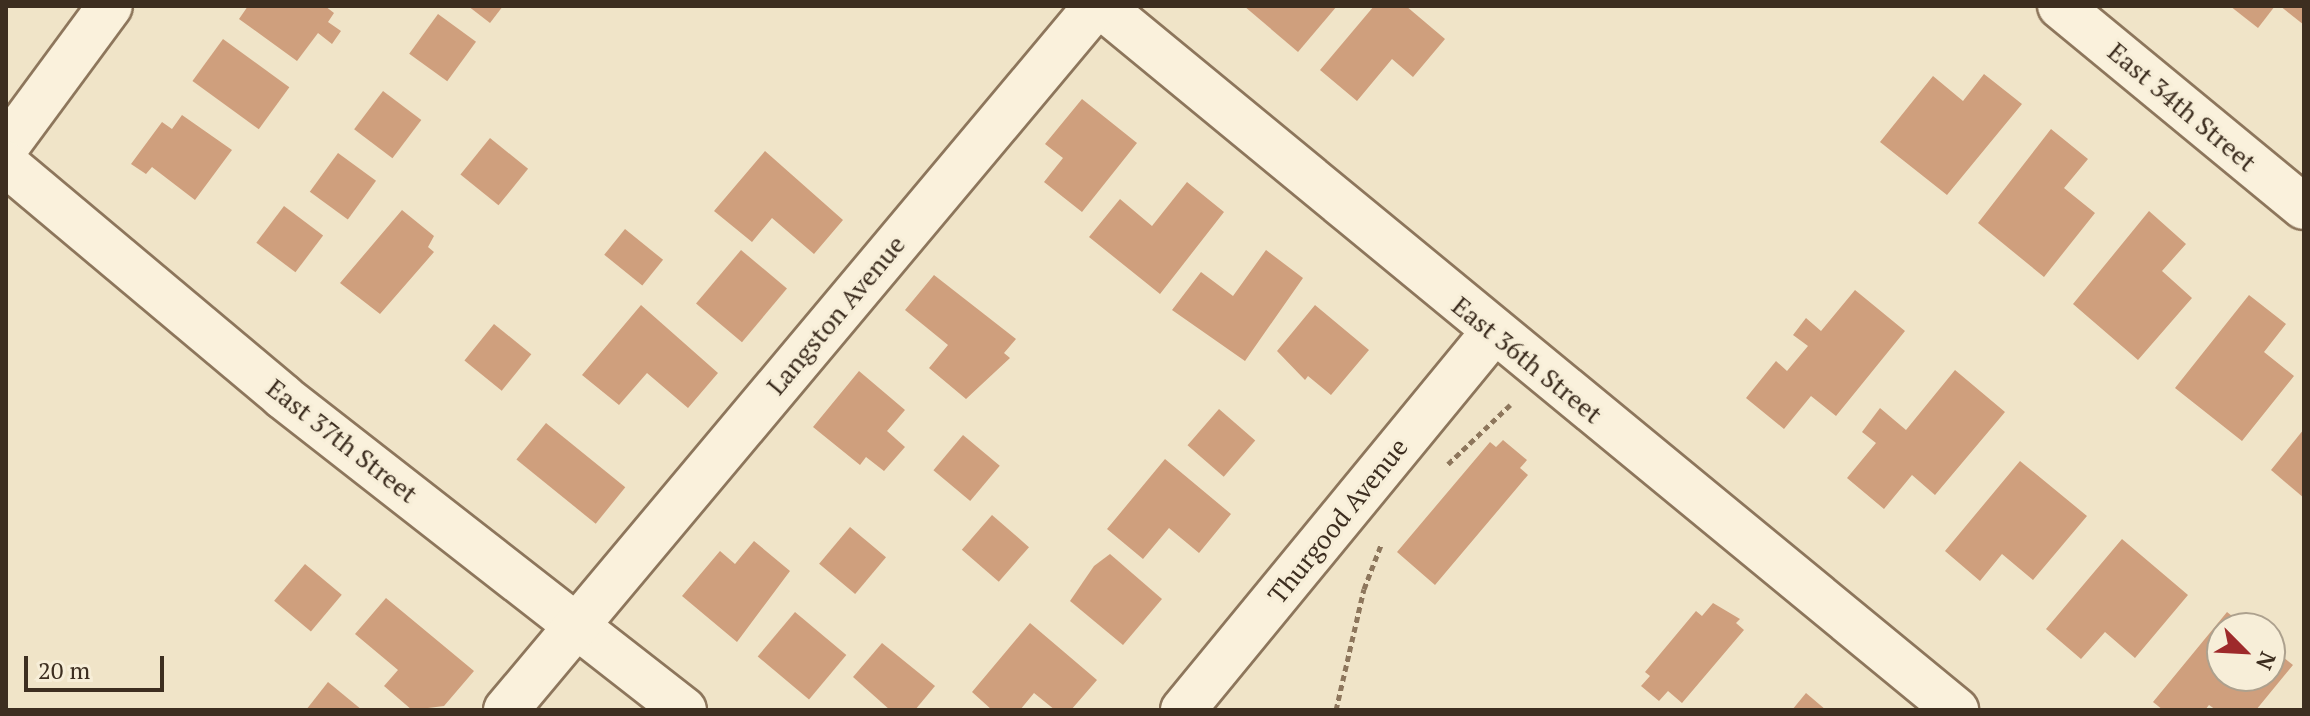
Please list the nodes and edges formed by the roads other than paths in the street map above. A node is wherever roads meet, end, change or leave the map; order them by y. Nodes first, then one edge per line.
1 (110, 6) edge
2 (1098, 6) edge
3 (2060, 6) edge
4 (6, 147) edge
5 (6, 164) edge
6 (2304, 207) edge
7 (1493, 332) junction
8 (576, 623) junction
9 (506, 710) edge
10 (684, 710) edge
11 (1183, 710) edge
12 (1956, 710) edge

1 - 4 street
2 - 7 street, East 36th Street
2 - 8 street, Langston Avenue
3 - 6 street, East 34th Street
5 - 8 street, East 37th Street
7 - 11 street, Thurgood Avenue
7 - 12 street, East 36th Street
8 - 9 street, Langston Avenue
8 - 10 street, East 37th Street

